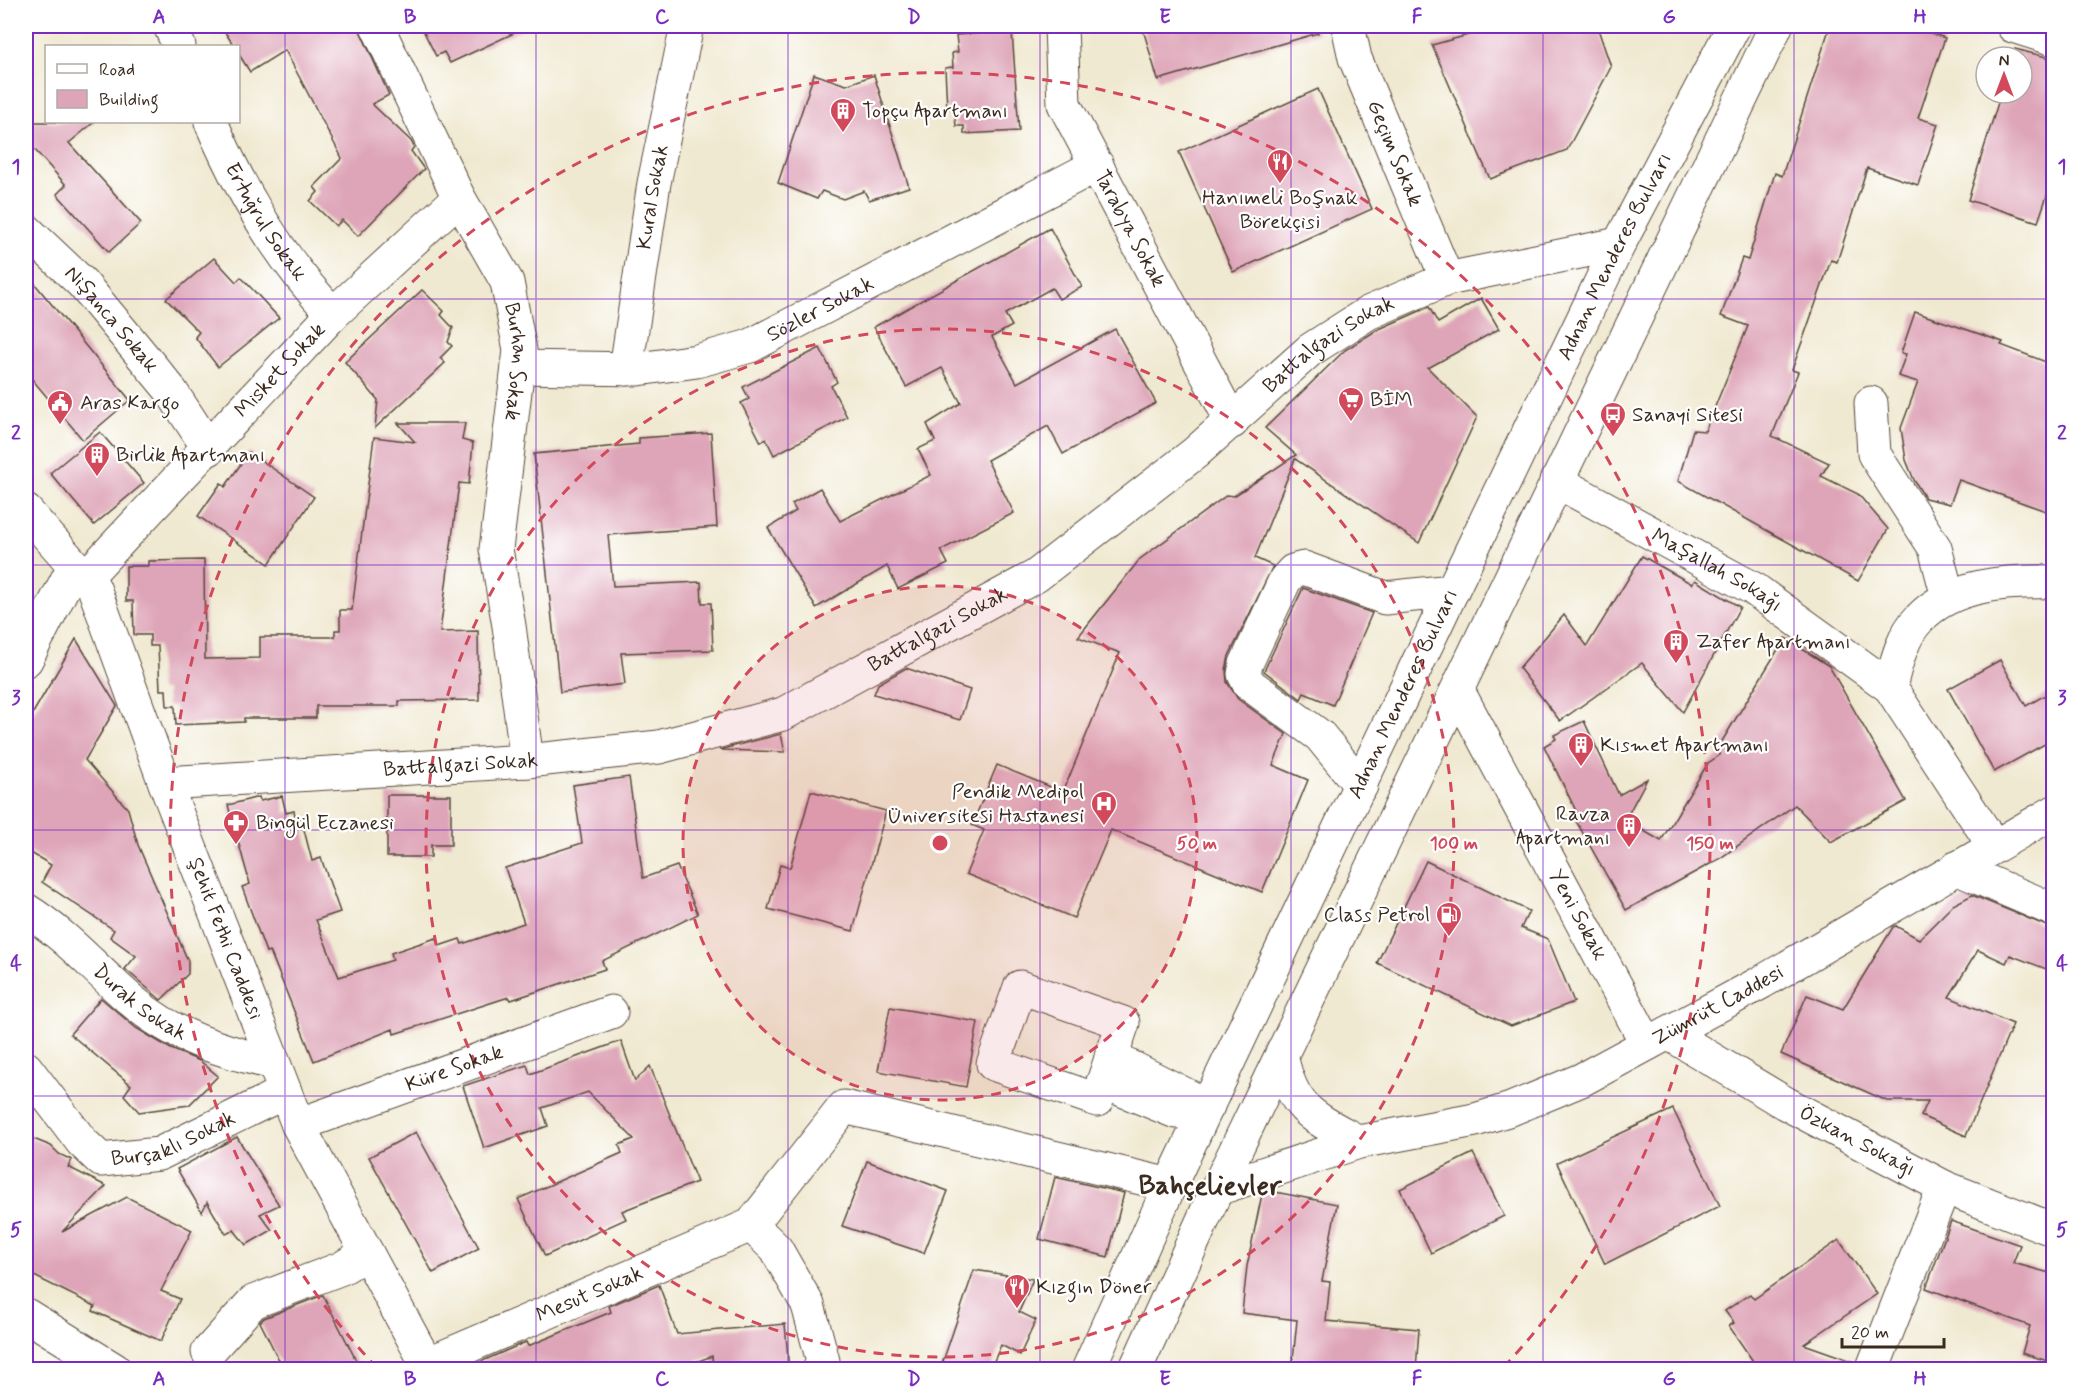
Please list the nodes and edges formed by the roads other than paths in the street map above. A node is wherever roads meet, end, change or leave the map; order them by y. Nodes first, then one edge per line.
1 (170, 26) edge
2 (377, 26) edge
3 (687, 26) edge
4 (1061, 26) edge
5 (1348, 26) edge
6 (1734, 26) edge
7 (2013, 26) edge
8 (1774, 34) edge
9 (2054, 39) edge
10 (179, 45) edge
11 (211, 123) edge
12 (1097, 165) junction
13 (459, 198) junction
14 (26, 230) edge
15 (1620, 244) junction
16 (1447, 279) junction
17 (333, 314) junction
18 (518, 367) junction
19 (626, 369) junction
20 (1871, 403) dead end
21 (1232, 422) junction
22 (209, 450) junction
23 (1556, 482) junction
24 (26, 511) edge
25 (80, 572) junction
26 (2054, 582) edge
27 (1452, 591) junction
28 (1948, 597) junction
29 (26, 660) edge
30 (1890, 687) junction
31 (1458, 691) junction
32 (526, 761) junction
33 (165, 783) junction
34 (1361, 786) junction
35 (2054, 812) edge
36 (1994, 846) junction
37 (1956, 868) junction
38 (26, 910) edge
39 (2054, 910) edge
40 (610, 1012) dead end
41 (1657, 1039) junction
42 (1282, 1059) junction
43 (26, 1068) edge
44 (1107, 1070) dead end
45 (279, 1077) junction
46 (1204, 1114) junction
47 (298, 1125) junction
48 (1359, 1142) junction
49 (1944, 1188) junction
50 (1217, 1189) junction
51 (1165, 1197) junction
52 (751, 1225) junction
53 (2054, 1230) edge
54 (367, 1253) junction
55 (26, 1315) edge
56 (208, 1352) dead end
57 (428, 1367) edge
58 (1876, 1368) edge
59 (115, 1370) edge
60 (819, 1370) edge
61 (1088, 1370) edge
62 (1135, 1370) edge

1 - 10 street
2 - 13 street, Burhan Sokak
3 - 19 street, Kural Sokak
4 - 12 street, Tarabya Sokak
5 - 16 street, Geçim Sokak
6 - 15 street, Adnan Menderes Bulvarı
7 - 9 street
8 - 23 street, Adnan Menderes Bulvarı
11 - 17 street, Ertuğrul Sokak
12 - 19 street, Sözler Sokak
12 - 21 street, Tarabya Sokak
13 - 17 street, Misket Sokak
13 - 18 street, Burhan Sokak
14 - 22 street, Nişanca Sokak
15 - 16 street, Battalgazi Sokak
15 - 27 street, Adnan Menderes Bulvarı
16 - 21 street, Battalgazi Sokak
17 - 22 street, Misket Sokak
18 - 19 street, Sözler Sokak
18 - 32 street, Burhan Sokak
20 - 28 street
21 - 32 street, Battalgazi Sokak
22 - 25 street, Misket Sokak
23 - 30 street, Maşallah Sokağı
23 - 31 street, Adnan Menderes Bulvarı
24 - 25 street, Şehit Fethi Caddesi
25 - 29 street, Misket Sokak
25 - 33 street, Şehit Fethi Caddesi
26 - 28 street
27 - 34 street, Adnan Menderes Bulvarı
27 - 34 street
28 - 30 street
30 - 36 street, Maşallah Sokağı
31 - 41 street, Yeni Sokak
31 - 42 street, Adnan Menderes Bulvarı
32 - 33 street, Battalgazi Sokak
33 - 45 street, Şehit Fethi Caddesi
34 - 46 street, Adnan Menderes Bulvarı
35 - 36 street, Zümrüt Caddesi
36 - 37 street, Zümrüt Caddesi
37 - 39 street
37 - 41 street, Zümrüt Caddesi
38 - 45 street, Durak Sokak
40 - 47 street, Küre Sokak
41 - 48 street, Zümrüt Caddesi
41 - 49 street, Özkan Sokağı
42 - 48 street
42 - 50 street, Adnan Menderes Bulvarı
43 - 45 street, Burçaklı Sokak
44 - 46 street
45 - 47 street, Şehit Fethi Caddesi
46 - 51 street, Adnan Menderes Bulvarı
47 - 54 street, Şehit Fethi Caddesi
48 - 50 street, Zümrüt Caddesi
49 - 53 street, Özkan Sokağı
49 - 58 street
50 - 51 street, Zümrüt Caddesi
50 - 62 street, Adnan Menderes Bulvarı
51 - 52 street
51 - 61 street, Adnan Menderes Bulvarı
52 - 57 street, Mesut Sokak
52 - 60 street
54 - 56 street
54 - 57 street, Şehit Fethi Caddesi
55 - 59 street

